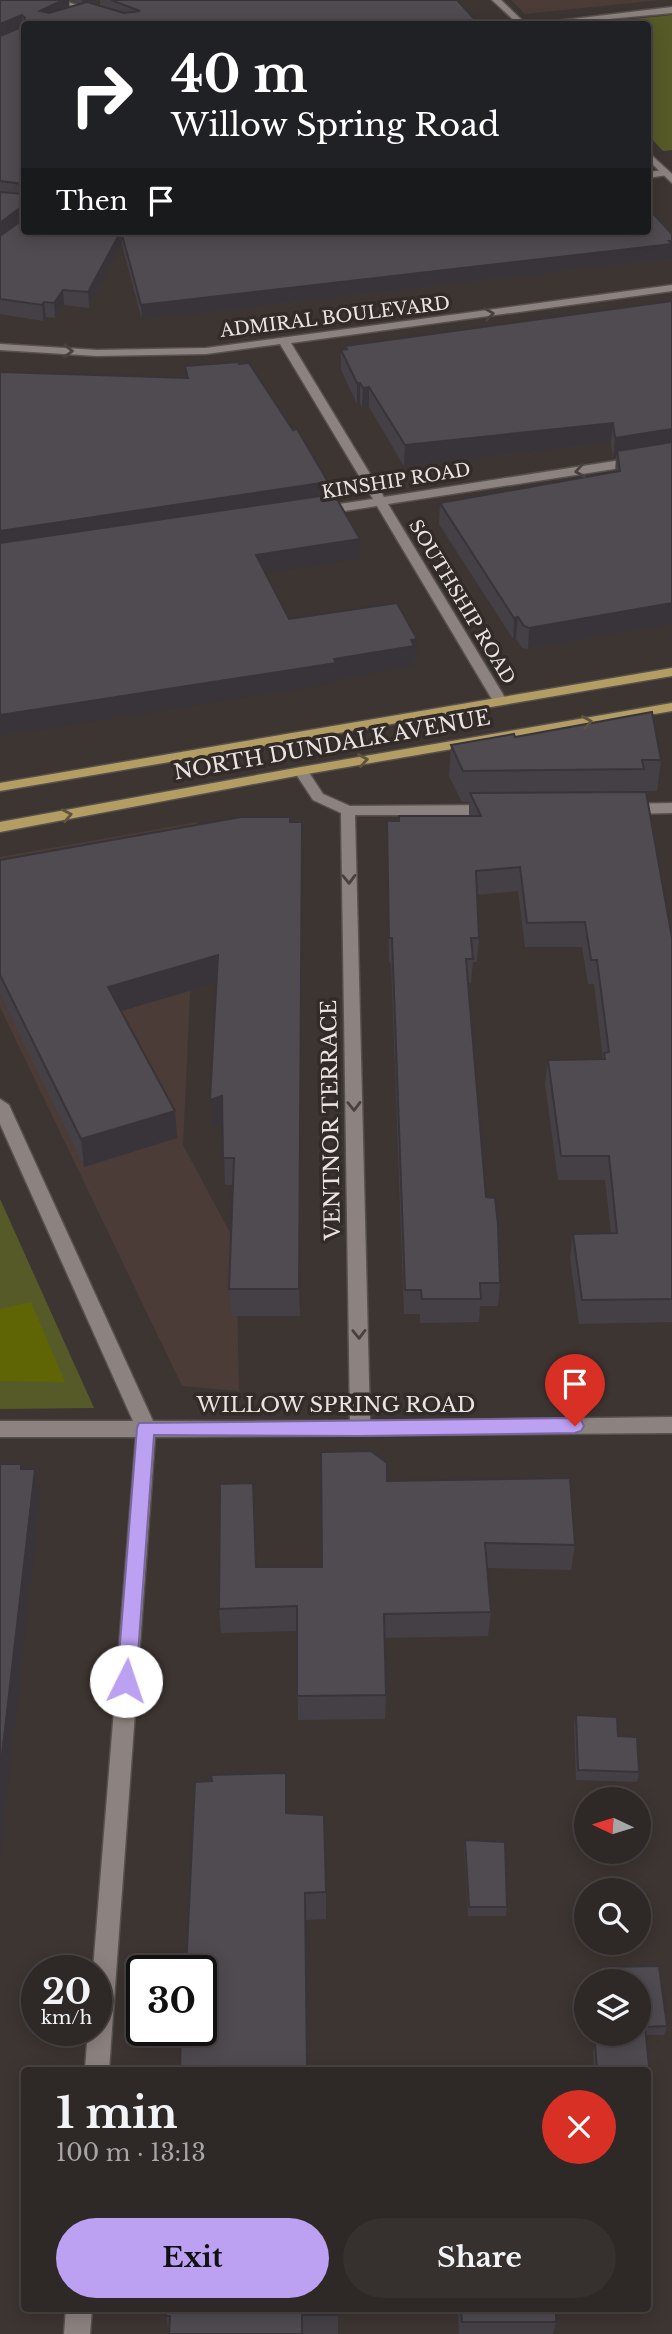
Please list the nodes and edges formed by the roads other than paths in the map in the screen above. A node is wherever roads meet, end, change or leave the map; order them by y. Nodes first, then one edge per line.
1 (52, 0) edge
2 (496, 0) edge
3 (97, 5) edge
4 (84, 10) junction
5 (672, 10) edge
6 (72, 15) edge
7 (123, 21) edge
8 (519, 21) edge
9 (564, 21) edge
10 (651, 158) edge
11 (672, 163) edge
12 (664, 173) edge
13 (672, 288) edge
14 (284, 341) junction
15 (0, 347) edge
16 (672, 456) edge
17 (383, 502) junction
18 (301, 513) edge
19 (672, 673) edge
20 (500, 701) junction
21 (672, 707) edge
22 (301, 771) junction
23 (0, 787) edge
24 (672, 808) edge
25 (612, 809) edge
26 (501, 810) edge
27 (348, 811) junction
28 (0, 827) edge
29 (0, 1105) edge
30 (672, 1425) edge
31 (146, 1428) junction
32 (0, 1429) edge
33 (360, 1429) junction
34 (97, 2067) edge
35 (79, 2312) edge
36 (76, 2334) edge

1 - 4 street
2 - 8 street
3 - 4 street
4 - 6 street
4 - 7 street
5 - 9 street
10 - 12 street
11 - 12 street
14 -> 13 street, ADMIRAL BOULEVARD
15 -> 14 street, ADMIRAL BOULEVARD
14 - 17 street, SOUTHSHIP ROAD
16 -> 17 street, KINSHIP ROAD
17 - 18 street, KINSHIP ROAD
17 - 20 street, SOUTHSHIP ROAD
19 - 20 main road, NORTH DUNDALK AVENUE
20 - 23 main road, NORTH DUNDALK AVENUE
22 -> 21 main road, NORTH DUNDALK AVENUE
22 - 27 street
28 -> 22 main road, NORTH DUNDALK AVENUE
24 - 25 street
26 - 27 street
27 -> 33 street, VENTNOR TERRACE
29 - 31 street
30 - 33 street, WILLOW SPRING ROAD
31 - 32 street, WILLOW SPRING ROAD
31 - 33 street, WILLOW SPRING ROAD
31 - 34 street
35 - 36 street

